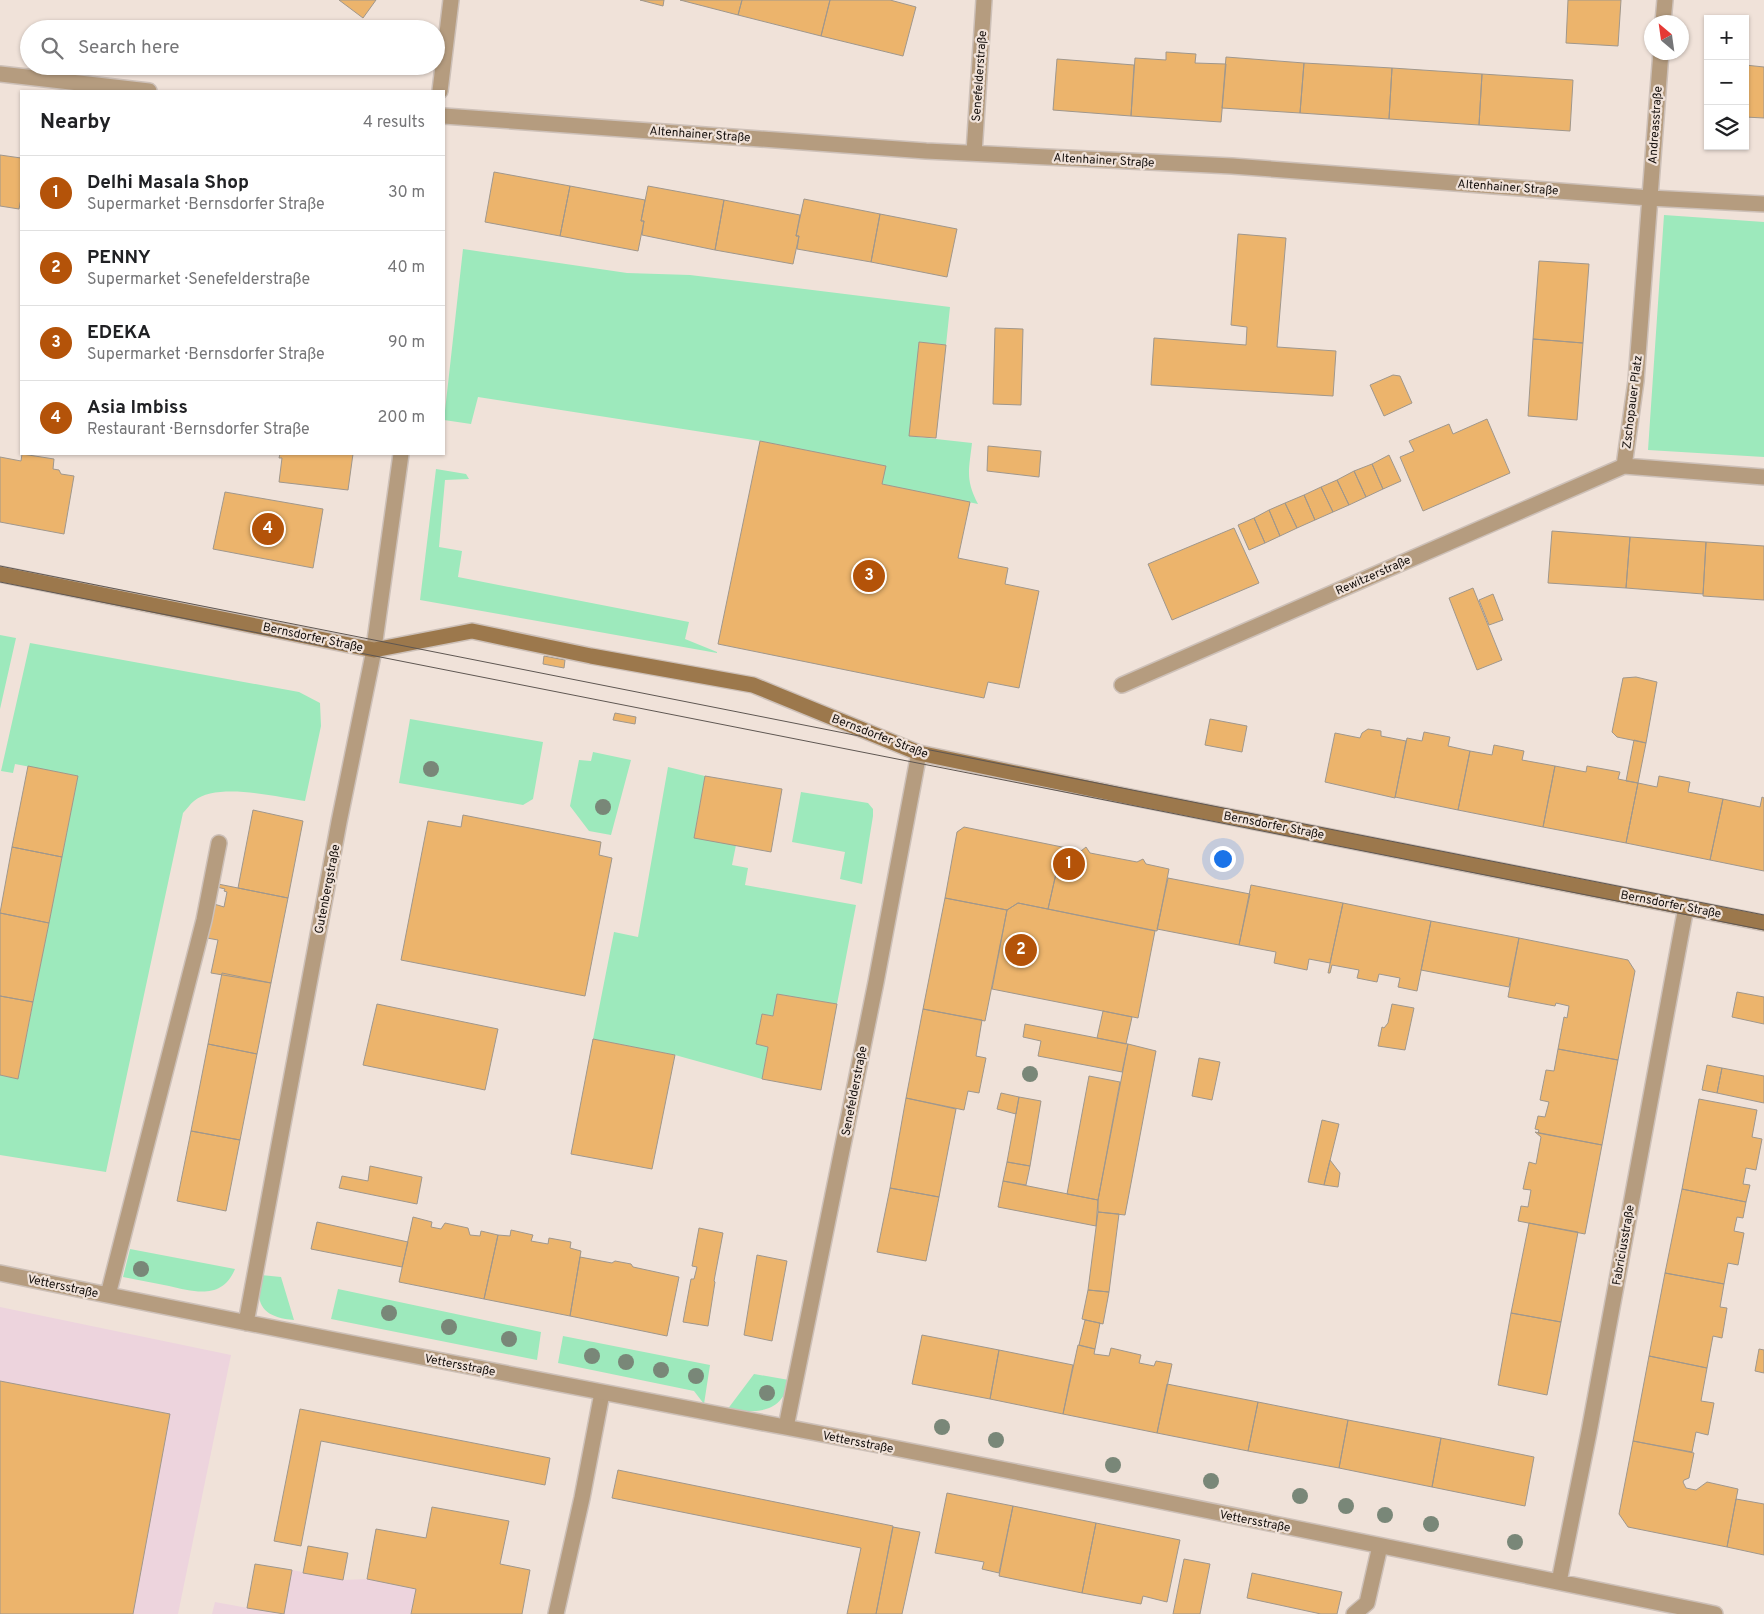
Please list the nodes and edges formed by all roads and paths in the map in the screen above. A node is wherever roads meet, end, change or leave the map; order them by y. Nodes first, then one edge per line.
1 (451, 0) edge
2 (984, 0) edge
3 (1665, 0) edge
4 (1664, 15) edge
5 (445, 50) edge
6 (1660, 60) edge
7 (0, 74) edge
8 (442, 75) edge
9 (140, 90) edge
10 (440, 90) edge
11 (445, 116) edge
12 (974, 153) junction
13 (1650, 198) junction
14 (1764, 204) edge
15 (401, 455) edge
16 (1624, 466) junction
17 (1764, 477) edge
18 (0, 574) edge
19 (374, 650) junction
20 (1122, 685) dead end
21 (919, 753) junction
22 (219, 843) dead end
23 (1686, 907) junction
24 (1764, 922) edge
25 (0, 1273) edge
26 (108, 1295) junction
27 (246, 1323) junction
28 (602, 1393) junction
29 (786, 1427) junction
30 (1380, 1546) junction
31 (1559, 1582) junction
32 (556, 1614) edge
33 (1354, 1614) edge
34 (1715, 1614) edge

1 - 5 street
2 - 12 street, Senefelderstraße
3 - 4 street
6 - 13 street, Andreasstraße
7 - 9 street
8 - 10 street
11 - 12 street, Altenhainer Straße
12 - 13 street, Altenhainer Straße
13 - 14 street, Altenhainer Straße
13 - 16 street, Zschopauer Platz
15 - 19 street, Gutenbergstraße
16 - 17 street, Zschopauer Platz
16 - 20 street, Rewitzerstraße
18 - 19 street, Bernsdorfer Straße
19 - 21 street, Bernsdorfer Straße
19 - 27 street, Gutenbergstraße
21 - 23 street, Bernsdorfer Straße
21 - 29 street, Senefelderstraße
22 - 26 street
23 - 24 street, Bernsdorfer Straße
23 - 31 street, Fabriciusstraße
25 - 26 street, Vettersstraße
26 - 27 street, Vettersstraße
27 - 28 street, Vettersstraße
28 - 29 street, Vettersstraße
28 - 32 street
29 - 30 street, Vettersstraße
30 - 31 street, Vettersstraße
30 - 33 street
31 - 34 street, Vettersstraße

